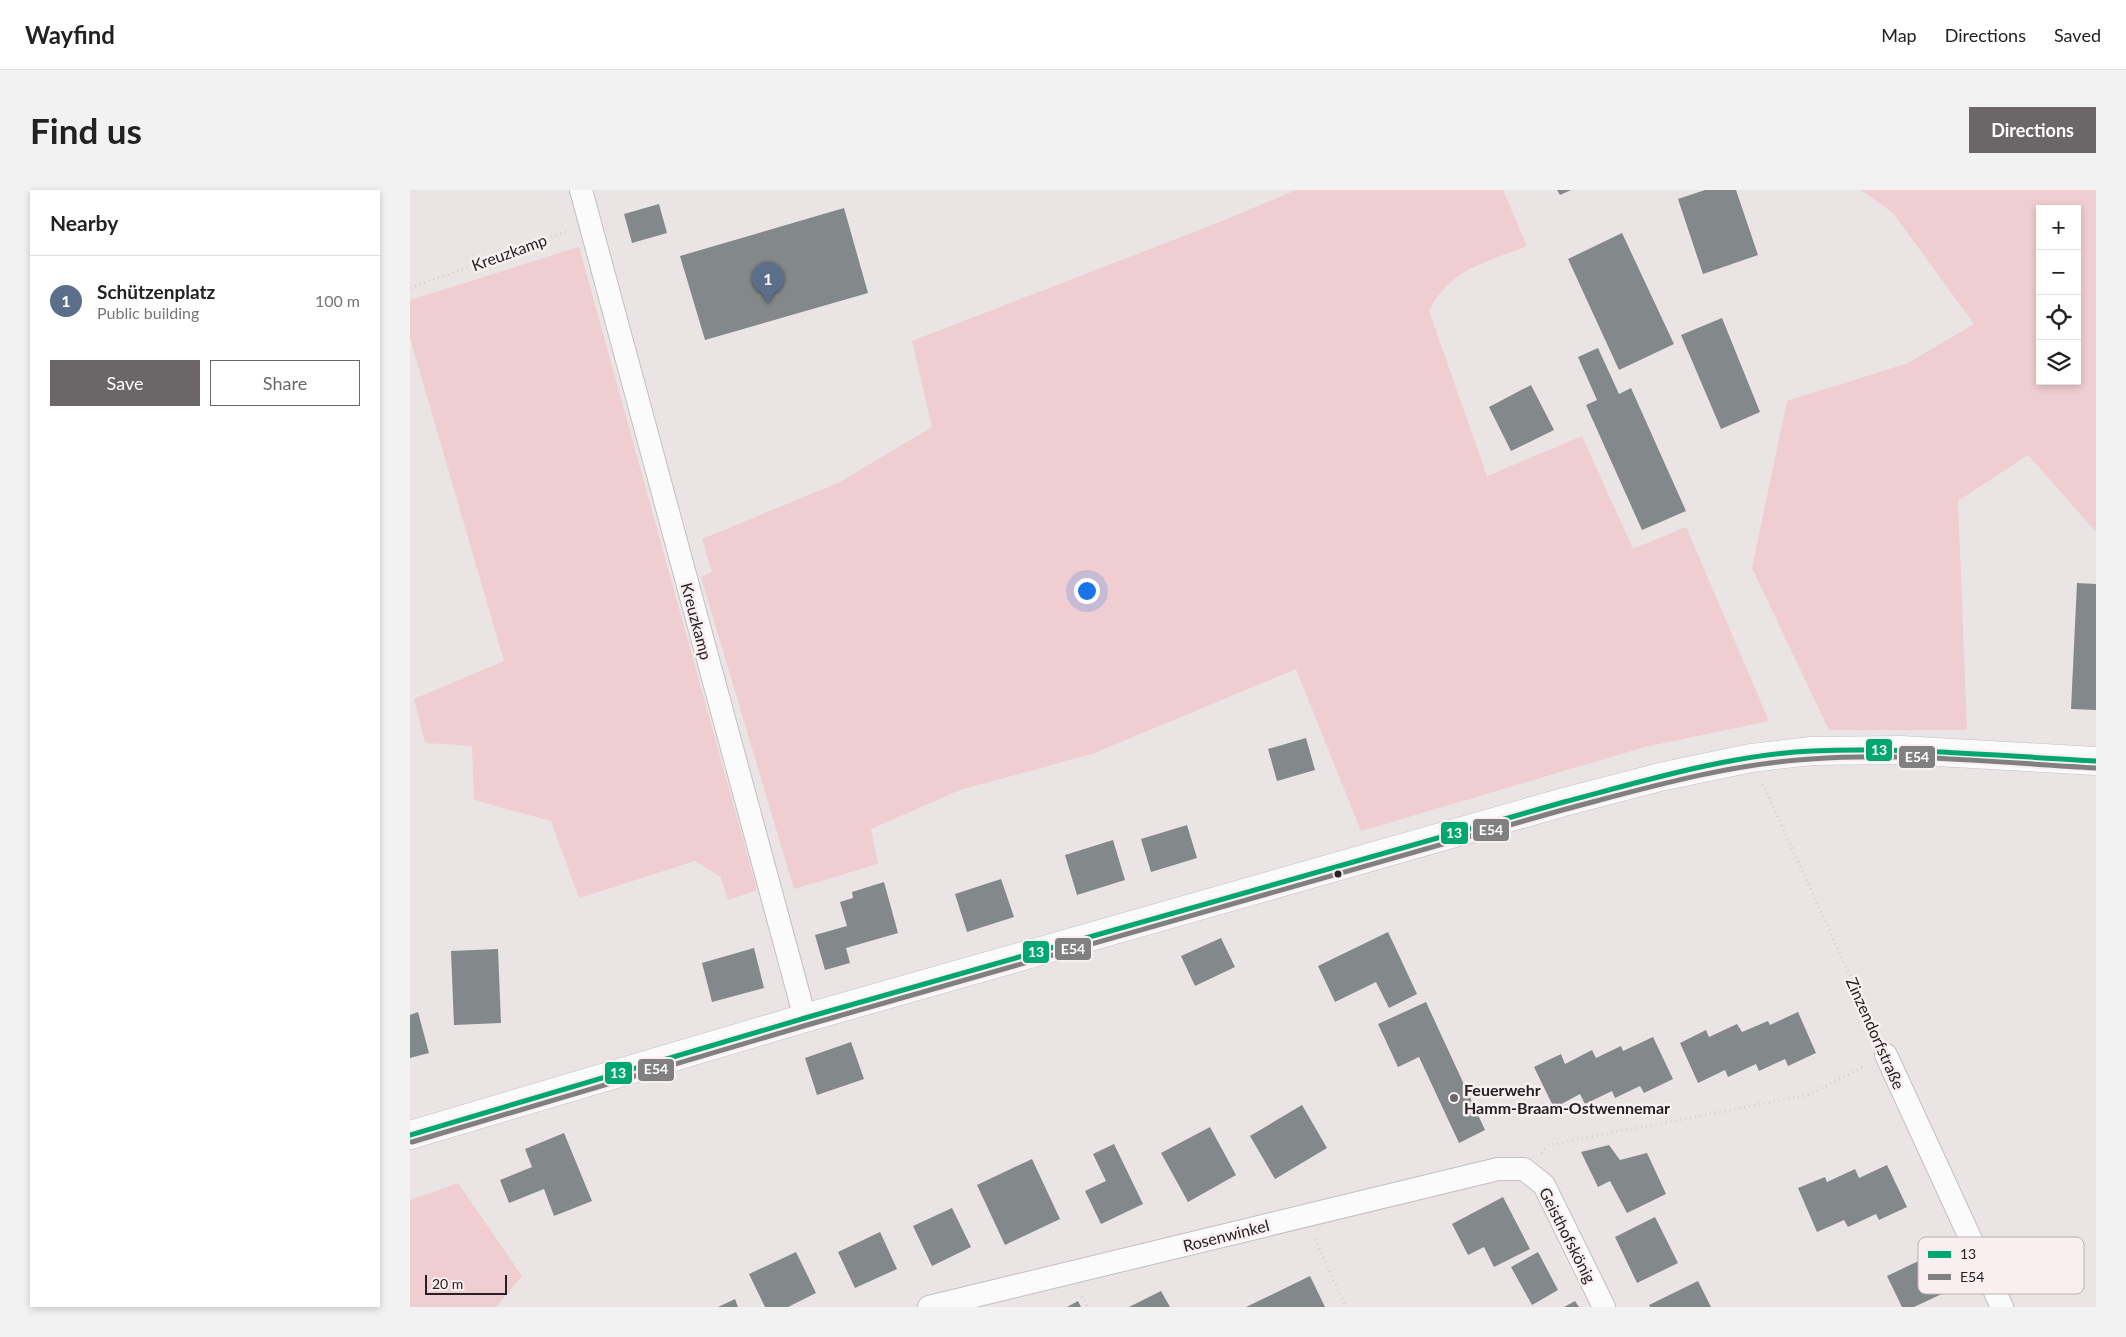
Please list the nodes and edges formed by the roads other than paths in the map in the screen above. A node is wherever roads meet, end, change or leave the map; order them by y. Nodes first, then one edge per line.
1 (581, 190) edge
2 (2096, 761) edge
3 (805, 1018) junction
4 (1886, 1055) road end
5 (410, 1135) edge
6 (1524, 1169) joint
7 (1970, 1237) edge
8 (1996, 1294) edge
9 (929, 1307) edge
10 (1604, 1307) edge
11 (2002, 1307) edge

1 - 3 street, Kreuzkamp
2 - 3 main road
3 - 5 main road
4 - 7 street, Zinzendorfstraße
6 - 9 street, Rosenwinkel
6 - 10 street, Geisthofskönig
8 - 11 street, Zinzendorfstraße

